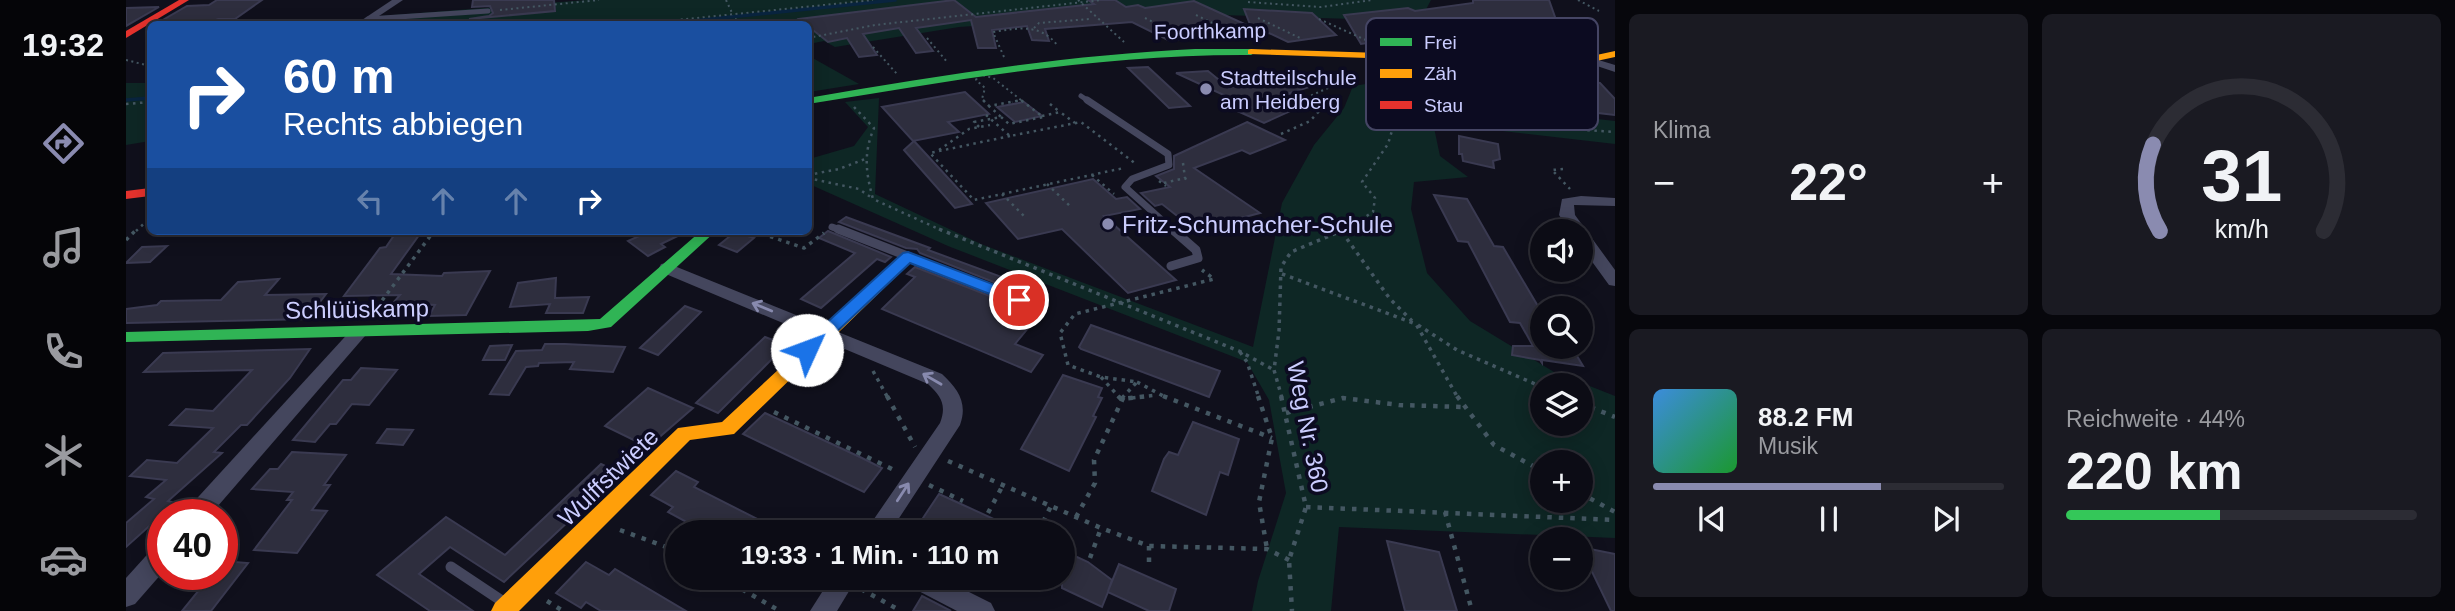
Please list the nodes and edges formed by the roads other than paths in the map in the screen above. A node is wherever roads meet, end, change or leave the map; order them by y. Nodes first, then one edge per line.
1 (185, 0) edge
2 (398, 0) edge
3 (488, 11) road end
4 (150, 21) edge
5 (366, 21) edge
6 (376, 21) edge
7 (147, 23) edge
8 (126, 35) edge
9 (1366, 54) edge
10 (1598, 64) edge
11 (1615, 69) edge
12 (1081, 96) dead end
13 (812, 101) edge
14 (147, 192) edge
15 (127, 195) edge
16 (1615, 202) edge
17 (1570, 219) edge
18 (832, 227) road end
19 (704, 235) edge
20 (1593, 251) edge
21 (908, 257) junction
22 (1171, 266) dead end
23 (667, 268) junction
24 (1615, 281) edge
25 (1041, 309) dead end
26 (359, 332) junction
27 (825, 333) junction
28 (126, 337) edge
29 (210, 499) edge
30 (883, 520) edge
31 (451, 567) dead end
32 (147, 572) edge
33 (836, 590) edge
34 (941, 590) edge
35 (126, 596) edge
36 (506, 608) edge
37 (823, 611) edge
38 (982, 611) edge

1 - 4 street
2 - 5 street
3 - 6 lane
7 - 8 street
9 - 13 street, Foorthkamp
10 - 11 street
12 - 22 lane
14 - 15 street
16 - 17 street
18 - 21 lane
19 - 23 street
20 - 24 street
21 - 25 lane
21 - 27 street, Wulffstwiete
23 - 26 street, Schlüüskamp
27 -> 23 street
26 - 28 street, Schlüüskamp
26 - 29 street
30 -> 27 street
27 - 36 street, Wulffstwiete
31 - 36 lane
32 - 35 street
33 - 37 street
34 - 38 street

